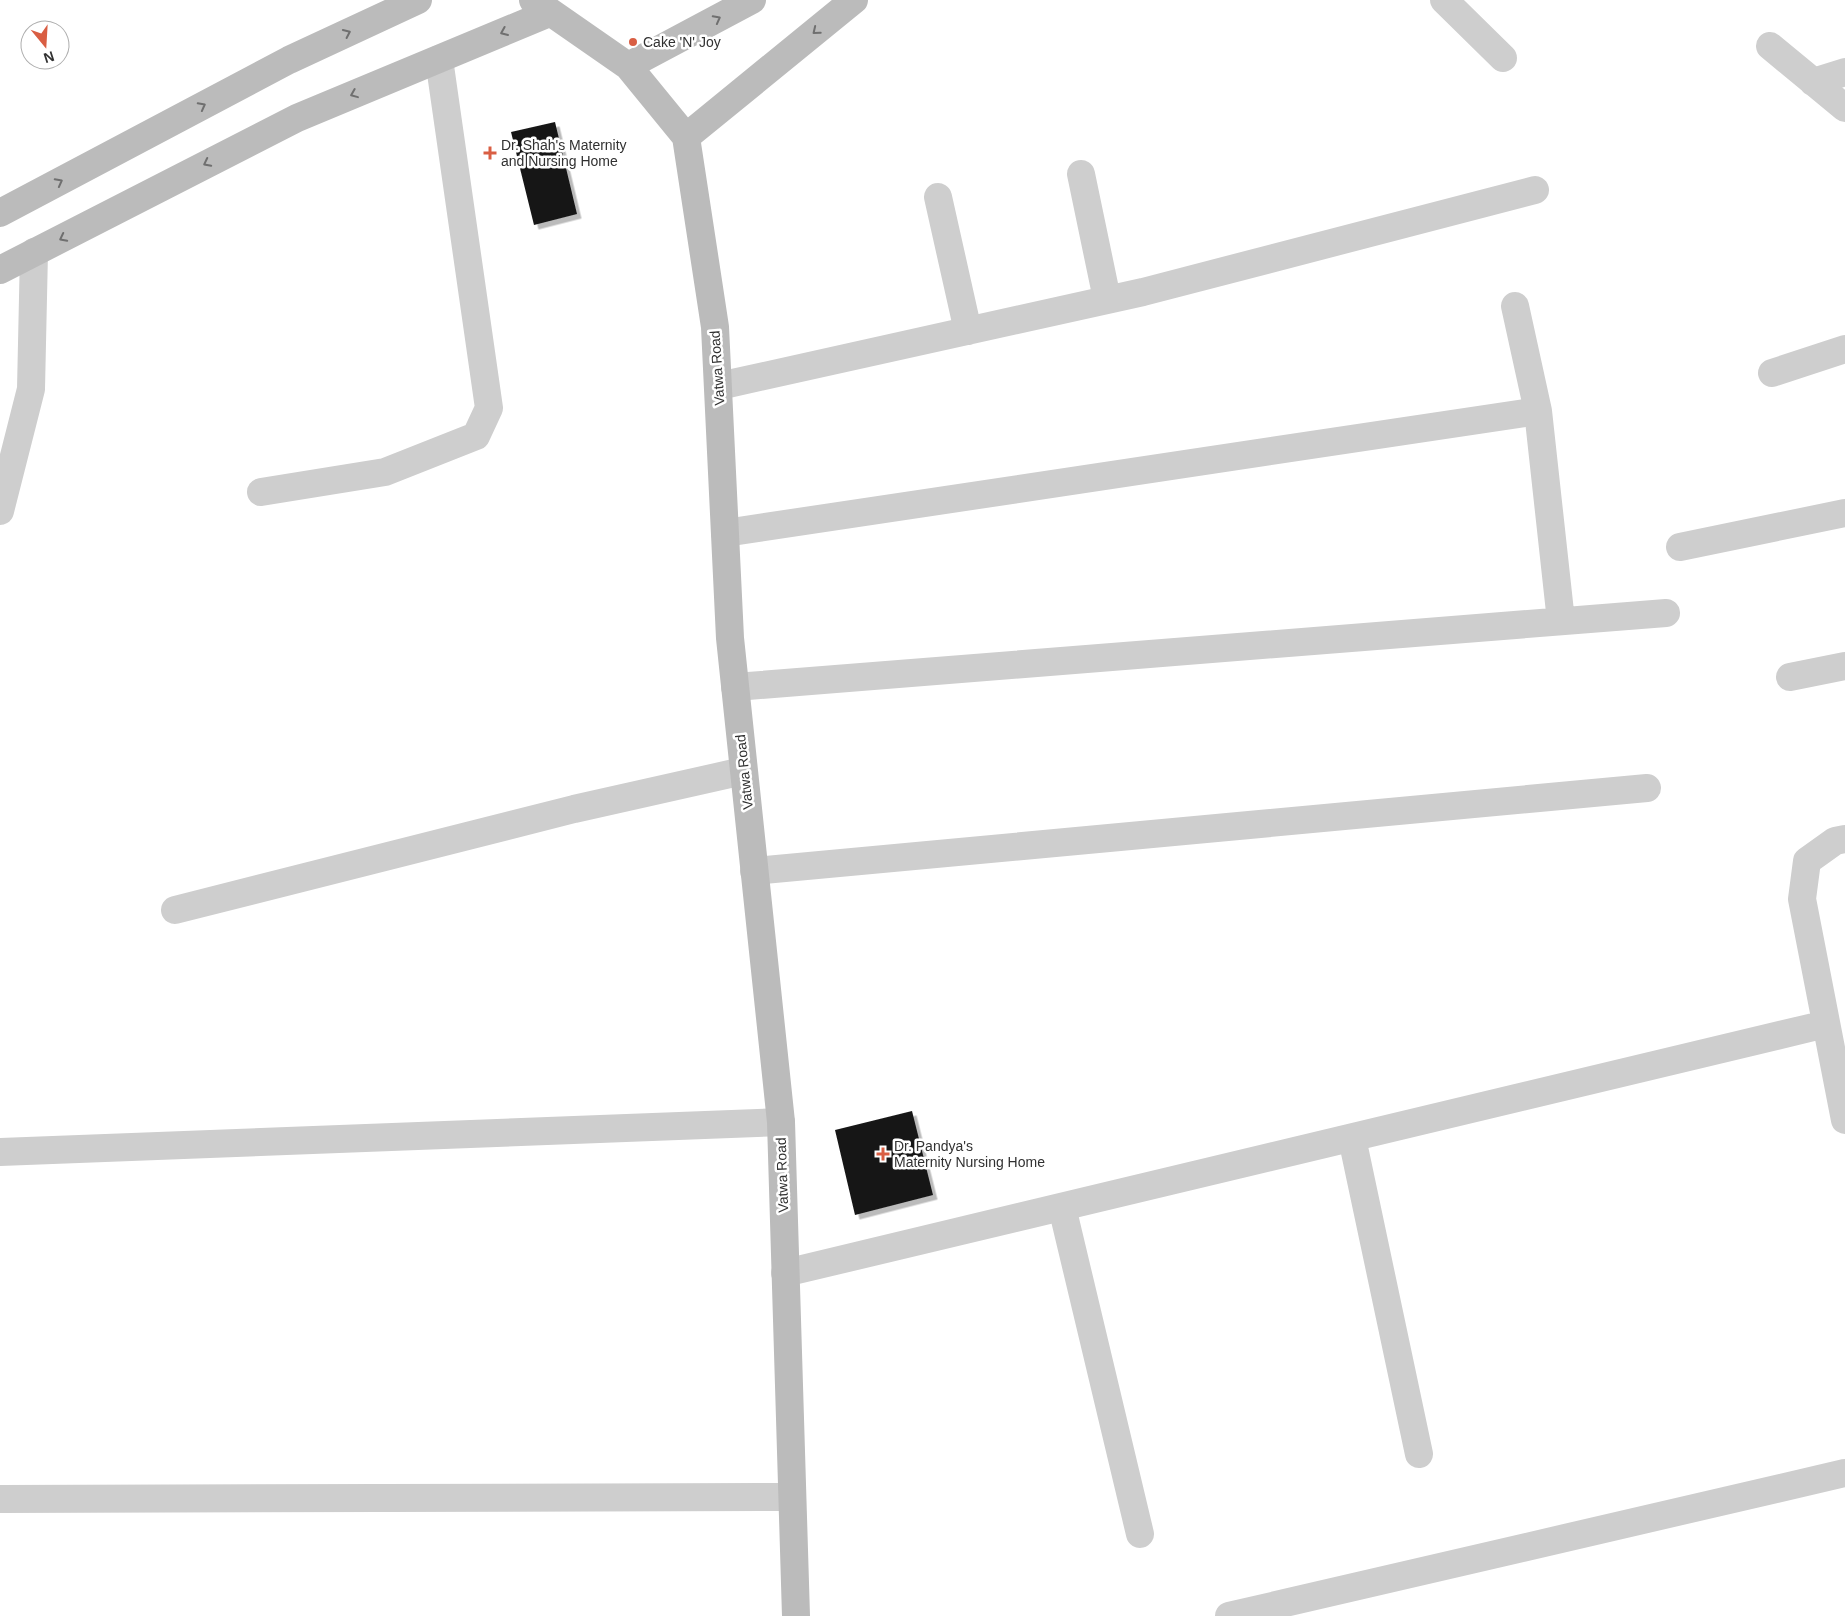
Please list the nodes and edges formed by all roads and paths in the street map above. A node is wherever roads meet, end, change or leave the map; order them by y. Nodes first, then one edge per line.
1 (418, 0) edge
2 (752, 0) edge
3 (854, 0) edge
4 (1444, 0) edge
5 (541, 6) edge
6 (1770, 46) dead end
7 (1503, 58) dead end
8 (439, 59) junction
9 (628, 66) junction
10 (1845, 72) edge
11 (1814, 82) junction
12 (1845, 108) edge
13 (686, 137) junction
14 (1081, 174) dead end
15 (1535, 190) dead end
16 (938, 197) dead end
17 (0, 213) edge
18 (34, 252) junction
19 (0, 270) edge
20 (1107, 299) junction
21 (1515, 306) dead end
22 (968, 331) junction
23 (1845, 349) edge
24 (1772, 373) dead end
25 (719, 386) junction
26 (1538, 411) junction
27 (261, 492) dead end
28 (0, 511) edge
29 (1845, 513) edge
30 (725, 533) junction
31 (1680, 547) dead end
32 (1666, 613) dead end
33 (1561, 621) junction
34 (1845, 666) edge
35 (1790, 677) dead end
36 (735, 687) junction
37 (743, 771) junction
38 (1647, 788) dead end
39 (1845, 839) edge
40 (754, 871) junction
41 (175, 910) dead end
42 (1826, 1024) junction
43 (1845, 1120) edge
44 (781, 1122) junction
45 (1352, 1138) junction
46 (0, 1152) edge
47 (1062, 1207) junction
48 (786, 1273) junction
49 (1419, 1454) dead end
50 (1845, 1473) edge
51 (792, 1497) junction
52 (0, 1499) edge
53 (1140, 1534) dead end
54 (796, 1616) edge
55 (1229, 1616) edge

17 -> 1 main road
9 -> 2 main road
3 -> 13 main road
4 - 7 street
5 -> 8 main road
5 - 9 main road
6 - 11 street
8 -> 18 main road
8 - 27 street
9 - 13 main road
10 - 11 street
11 - 12 street
13 - 25 main road, Vatwa Road
14 - 20 street
15 - 20 street
16 - 22 street
18 - 19 main road
18 - 28 street
20 - 22 street
21 - 26 street
22 - 25 street
23 - 24 street
25 - 30 main road, Vatwa Road
26 - 30 street
26 - 33 street
29 - 31 street
30 - 36 main road, Vatwa Road
32 - 33 street
33 - 36 street
34 - 35 street
36 - 37 main road, Vatwa Road
37 - 40 main road, Vatwa Road
37 - 41 street
38 - 40 street
39 - 42 street
40 - 44 main road, Vatwa Road
42 - 43 street
42 - 45 street
44 - 46 street
44 - 48 main road, Vatwa Road
45 - 47 street
45 - 49 street
47 - 48 street
47 - 53 street
48 - 51 main road, Vatwa Road
50 - 55 street
51 - 52 street
51 - 54 main road, Vatwa Road

